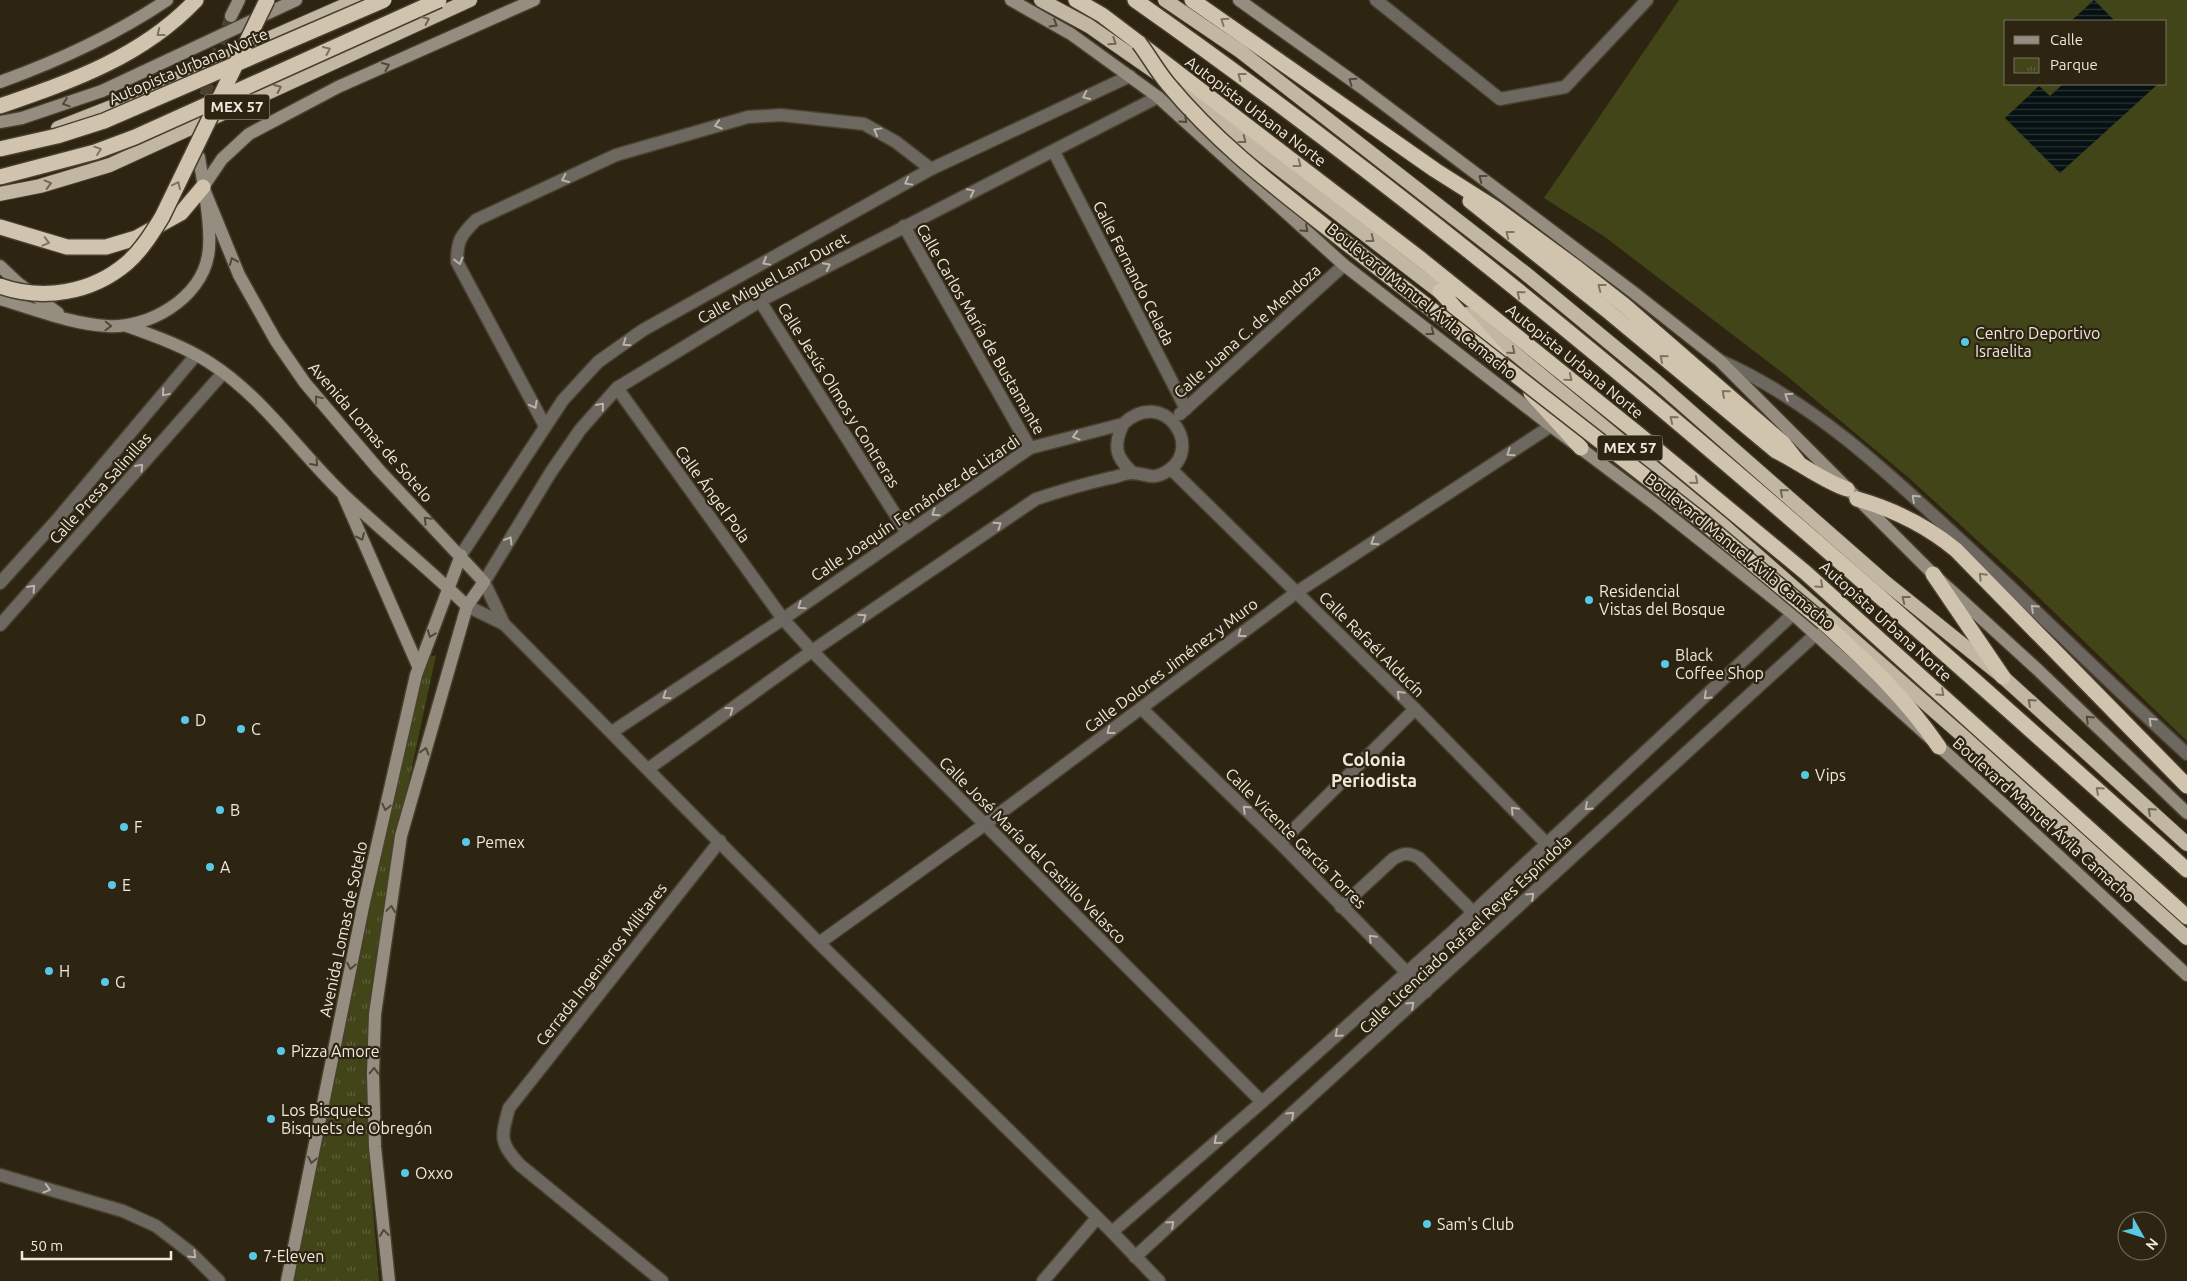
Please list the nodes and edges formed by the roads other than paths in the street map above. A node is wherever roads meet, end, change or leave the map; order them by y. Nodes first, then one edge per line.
1 (167, 0) edge
2 (196, 0) edge
3 (239, 0) edge
4 (267, 0) edge
5 (296, 0) edge
6 (357, 0) edge
7 (384, 0) edge
8 (439, 0) edge
9 (470, 0) edge
10 (534, 0) edge
11 (1011, 0) edge
12 (1041, 0) edge
13 (1076, 0) edge
14 (1135, 0) edge
15 (1166, 0) edge
16 (1192, 0) edge
17 (1239, 0) edge
18 (1376, 0) edge
19 (1647, 0) edge
20 (231, 16) tunnel mouth
21 (1139, 43) junction
22 (19, 76) junction
23 (1130, 76) junction
24 (0, 82) edge
25 (0, 94) edge
26 (1158, 97) junction
27 (0, 106) edge
28 (0, 122) edge
29 (0, 145) edge
30 (0, 149) edge
31 (1054, 152) junction
32 (199, 158) dead end
33 (931, 169) junction
34 (1435, 170) junction
35 (0, 177) edge
36 (203, 187) junction
37 (0, 194) edge
38 (904, 226) junction
39 (0, 227) edge
40 (1344, 264) junction
41 (0, 266) edge
42 (0, 286) edge
43 (1440, 291) junction
44 (0, 299) edge
45 (760, 301) junction
46 (1624, 305) junction
47 (60, 316) junction
48 (127, 326) junction
49 (1638, 336) junction
50 (196, 355) junction
51 (1719, 360) junction
52 (223, 373) junction
53 (616, 388) junction
54 (1186, 409) junction
55 (1172, 421) junction
56 (1123, 424) junction
57 (545, 426) junction
58 (1551, 426) junction
59 (1030, 448) junction
60 (1581, 448) junction
61 (1798, 462) junction
62 (1171, 469) junction
63 (1133, 473) junction
64 (342, 492) junction
65 (1852, 494) junction
66 (907, 533) junction
67 (461, 555) junction
68 (1933, 574) junction
69 (484, 582) junction
70 (0, 583) edge
71 (449, 588) junction
72 (1297, 592) junction
73 (467, 606) junction
74 (1793, 614) junction
75 (783, 618) junction
76 (504, 624) junction
77 (0, 625) edge
78 (1819, 628) junction
79 (812, 651) junction
80 (418, 666) junction
81 (2003, 677) junction
82 (1141, 708) junction
83 (1415, 709) junction
84 (612, 732) junction
85 (1938, 747) joint
86 (2187, 754) edge
87 (648, 770) junction
88 (2187, 786) edge
89 (2187, 813) edge
90 (984, 825) junction
91 (720, 841) junction
92 (1280, 843) junction
93 (2187, 844) edge
94 (1548, 845) junction
95 (2187, 870) edge
96 (1341, 907) junction
97 (1473, 912) junction
98 (2187, 917) edge
99 (2187, 938) edge
100 (819, 943) junction
101 (1406, 973) junction
102 (2187, 975) edge
103 (1426, 992) junction
104 (1262, 1102) junction
105 (0, 1175) edge
106 (1097, 1218) junction
107 (1112, 1232) junction
108 (1135, 1257) junction
109 (218, 1281) edge
110 (287, 1281) edge
111 (389, 1281) edge
112 (662, 1281) edge
113 (1043, 1281) edge
114 (1159, 1281) edge

1 - 22 main road
2 -> 27 highway
3 - 20 main road
42 -> 4 highway, bridge
5 -> 28 main road
6 - 29 highway
7 - 30 highway, Autopista Urbana Norte, bridge
35 -> 8 highway, bridge
37 -> 9 highway, MEX 57
36 -> 10 main road
11 -> 23 main road, Boulevard Manuel Ávila Camacho
12 -> 43 highway, Boulevard Manuel Ávila Camacho / MEX 57
13 - 21 highway, Autopista Urbana Norte
95 -> 14 highway, Autopista Urbana Norte
81 -> 15 highway
34 -> 16 highway
51 -> 17 main road
18 - 19 street
21 - 78 highway, bridge
21 -> 98 highway, Autopista Urbana Norte
22 - 24 main road
22 - 25 main road
23 - 26 main road, Boulevard Manuel Ávila Camacho
23 -> 33 street, Calle Miguel Lanz Duret
26 - 31 street, Calle Miguel Lanz Duret
26 -> 40 main road, Boulevard Manuel Ávila Camacho
38 -> 31 street, Calle Miguel Lanz Duret
31 - 54 street, Calle Fernando Celada
32 - 36 main road
33 -> 57 street, Calle Miguel Lanz Duret
33 -> 57 street
46 -> 34 highway
49 -> 34 highway
39 -> 36 highway
36 - 48 main road
67 -> 36 main road, Avenida Lomas de Sotelo
45 -> 38 street, Calle Miguel Lanz Duret
38 - 59 street, Calle Carlos María de Bustamante
40 - 54 street, Calle Juana C. de Mendoza
40 -> 58 main road, Boulevard Manuel Ávila Camacho
41 - 47 main road
43 - 60 highway
43 -> 99 highway, Boulevard Manuel Ávila Camacho / MEX 57
44 - 47 main road
45 - 53 street, Calle Miguel Lanz Duret
45 - 66 street, Calle Jesús Olmos y Contreras
46 - 49 highway
61 -> 46 highway
47 -> 48 main road
48 - 50 main road
61 -> 49 highway
50 - 52 main road
50 -> 70 street, Calle Presa Salinillas
51 - 65 main road
86 -> 51 street
52 -> 64 main road
77 -> 52 street, Calle Presa Salinillas
69 -> 53 street, Calle Miguel Lanz Duret
53 - 75 street, Calle Ángel Pola
54 - 55 street, Calle Juana C. de Mendoza
55 - 56 street, Calle Joaquín Fernández de Lizardi
55 - 62 street
56 -> 59 street, Calle Joaquín Fernández de Lizardi
56 - 63 street
57 - 67 street, Calle Miguel Lanz Duret
58 - 60 main road, Boulevard Manuel Ávila Camacho
58 -> 72 street, Calle Dolores Jiménez y Muro
59 -> 66 street, Calle Joaquín Fernández de Lizardi
60 - 74 main road, Boulevard Manuel Ávila Camacho
61 - 65 highway
62 - 63 street
62 - 72 street, Calle Rafaél Alducín
79 -> 63 street
64 - 71 main road
64 -> 80 main road
65 - 68 main road
88 -> 65 highway
66 -> 75 street, Calle Joaquín Fernández de Lizardi
67 - 69 main road, Avenida Lomas de Sotelo
67 - 71 main road, Avenida Lomas de Sotelo
68 - 81 highway
89 -> 68 main road
69 - 73 main road
69 - 76 street
71 - 73 main road
71 -> 80 main road, Avenida Lomas de Sotelo
72 -> 82 street, Calle Dolores Jiménez y Muro
83 -> 72 street, Calle Rafaél Alducín
73 - 76 street
111 -> 73 main road
74 - 78 main road, Boulevard Manuel Ávila Camacho
74 -> 94 street, Calle Licenciado Rafael Reyes Espíndola
75 - 79 street, Calle José María del Castillo Velasco
75 -> 84 street, Calle Joaquín Fernández de Lizardi
76 - 84 street
78 - 85 highway
103 -> 78 street, Calle Licenciado Rafael Reyes Espíndola
87 -> 79 street
79 - 90 street, Calle José María del Castillo Velasco
80 -> 110 main road, Avenida Lomas de Sotelo
93 -> 81 highway
82 -> 90 street, Calle Dolores Jiménez y Muro
92 -> 82 street, Calle Vicente García Torres
83 - 92 street
94 -> 83 street, Calle Rafaél Alducín
84 - 87 street
85 - 102 main road, Boulevard Manuel Ávila Camacho
87 - 91 street
90 - 100 street, Calle Dolores Jiménez y Muro
90 - 104 street, Calle José María del Castillo Velasco
91 - 100 street
91 - 112 street, Cerrada Ingenieros Militares
92 - 96 street, Calle Vicente García Torres
94 - 97 street, Calle Licenciado Rafael Reyes Espíndola
96 - 97 street
101 -> 96 street, Calle Vicente García Torres
97 - 101 street, Calle Licenciado Rafael Reyes Espíndola
100 - 106 street
101 - 103 street, Calle Vicente García Torres
101 -> 104 street, Calle Licenciado Rafael Reyes Espíndola
108 -> 103 street, Calle Licenciado Rafael Reyes Espíndola
104 -> 107 street, Calle Licenciado Rafael Reyes Espíndola
105 -> 109 street
106 - 107 street
106 - 113 street
107 - 108 street
108 - 114 street

